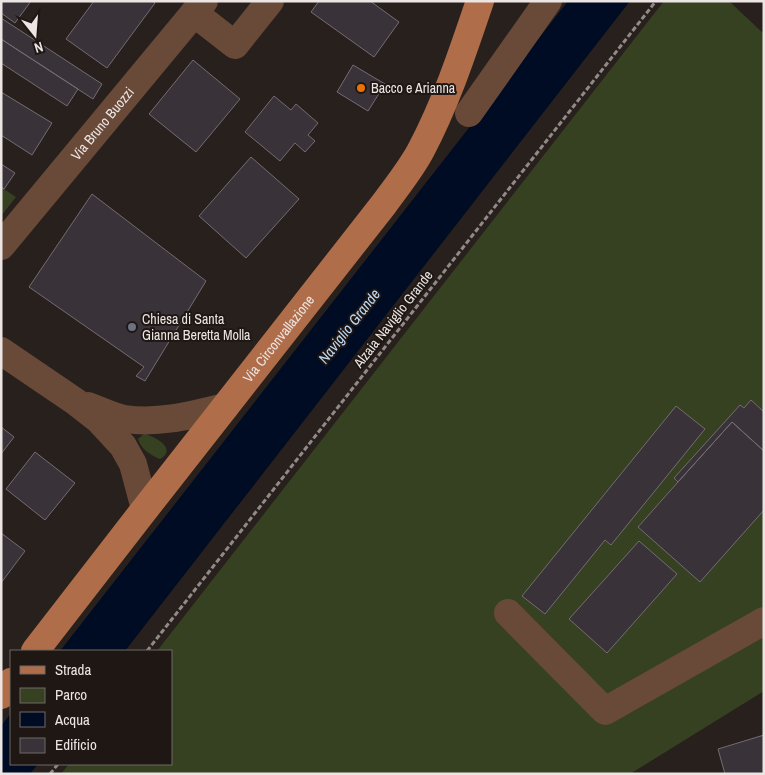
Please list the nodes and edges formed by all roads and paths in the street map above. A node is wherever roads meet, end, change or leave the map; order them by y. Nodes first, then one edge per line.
1 (270, 1) edge
2 (480, 1) edge
3 (548, 1) edge
4 (656, 1) edge
5 (199, 7) edge
6 (469, 113) dead end
7 (1, 246) edge
8 (1, 351) edge
9 (76, 402) junction
10 (225, 407) junction
11 (145, 509) junction
12 (508, 613) dead end
13 (764, 620) edge
14 (36, 650) edge
15 (147, 650) edge
16 (10, 683) edge
17 (1, 695) edge

1 - 5 street
2 - 10 main road, Via Circonvallazione
3 - 6 street
4 - 15 path, Alzaia Naviglio Grande
5 - 7 street, Via Bruno Buozzi
8 - 9 street
9 - 10 street
9 - 11 street
10 - 11 main road, Via Circonvallazione
11 - 14 main road, Via Circonvallazione
12 - 13 street
16 - 17 main road

